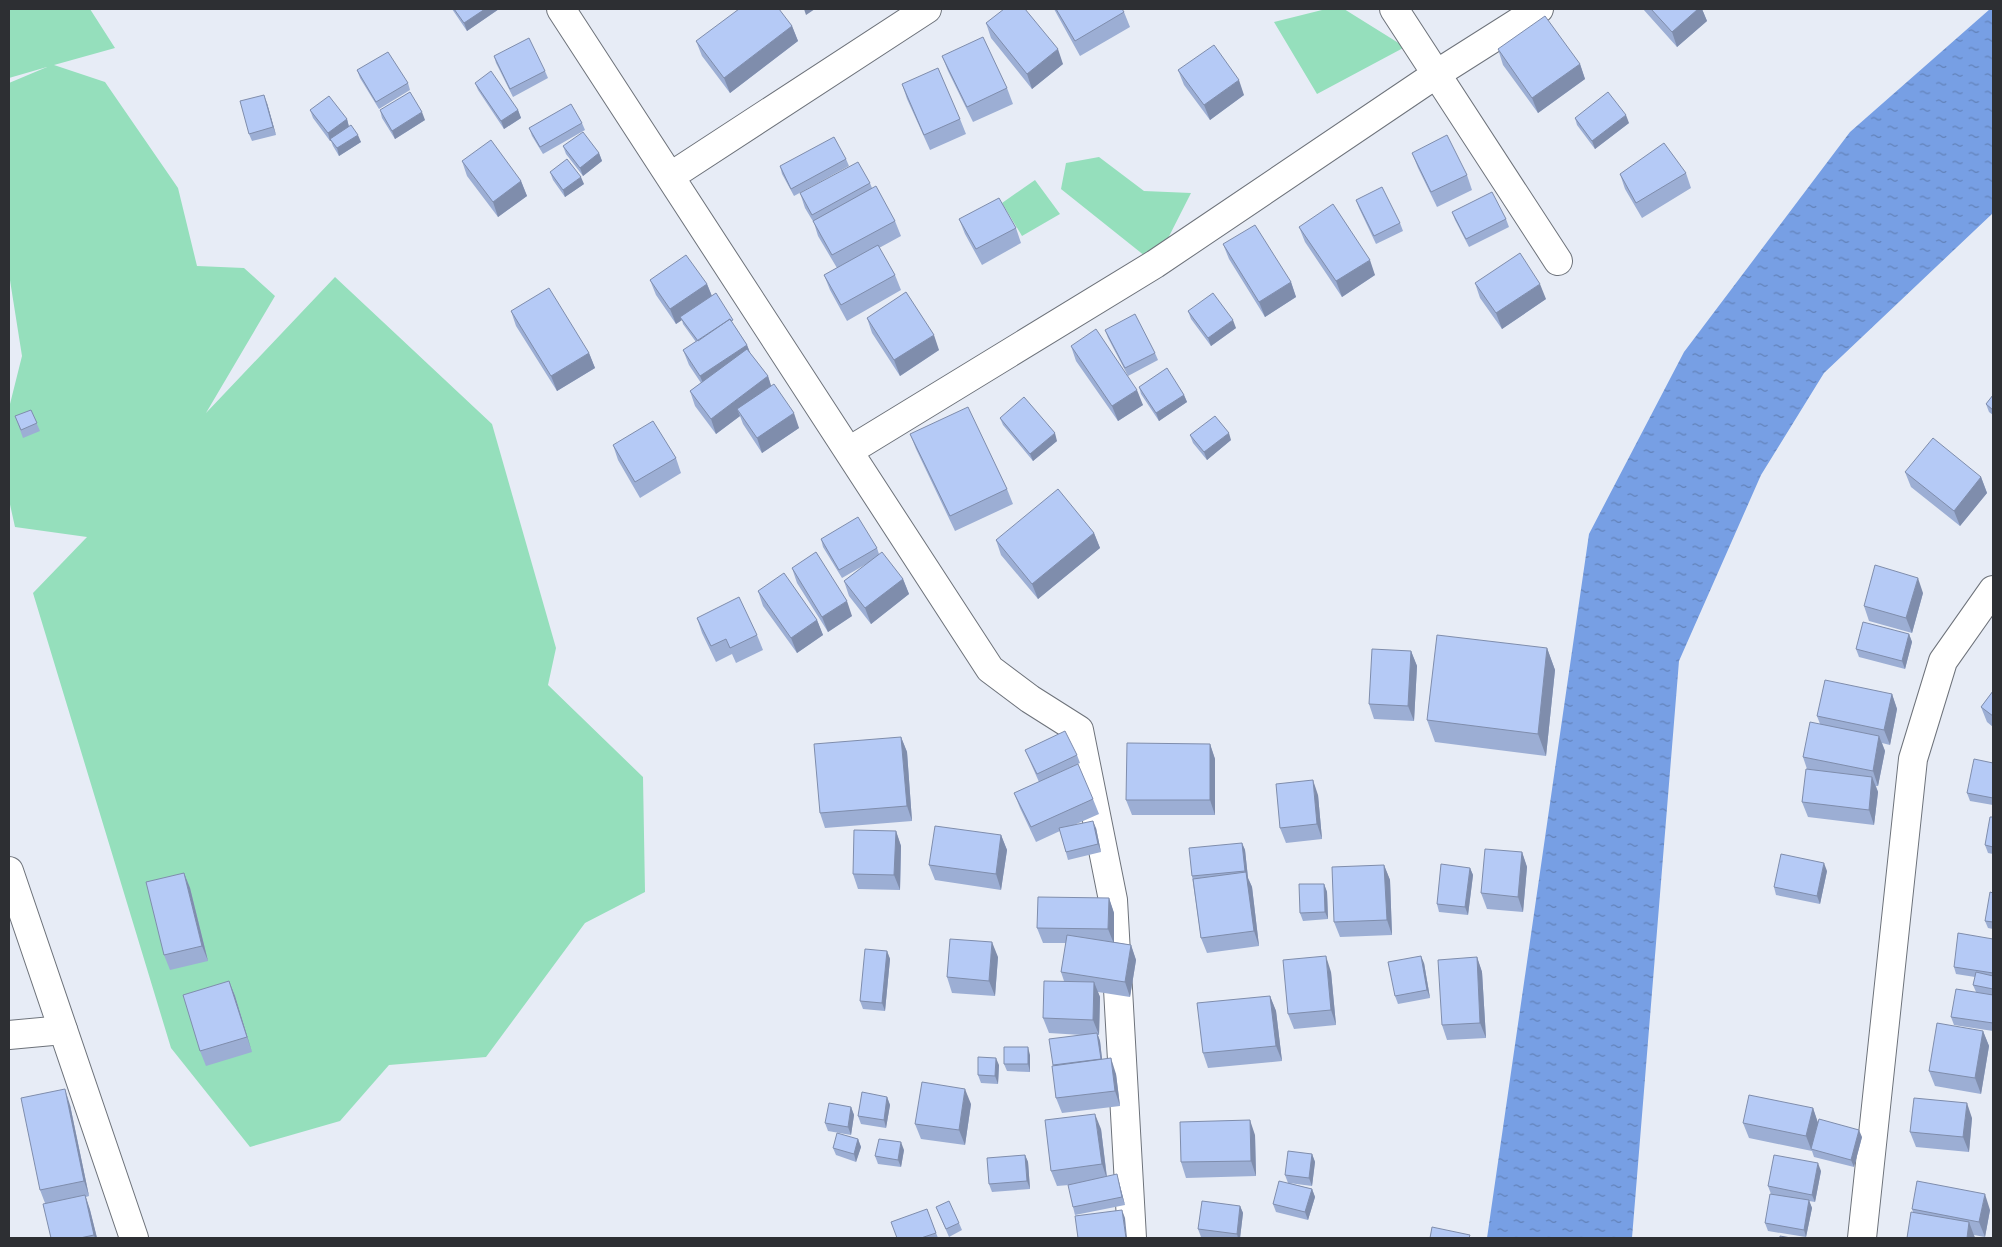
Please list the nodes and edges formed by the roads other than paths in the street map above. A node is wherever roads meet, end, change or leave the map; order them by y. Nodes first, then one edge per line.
1 (561, 9) edge
2 (927, 9) edge
3 (1394, 9) edge
4 (1539, 9) edge
5 (1438, 73) junction
6 (671, 176) junction
7 (1558, 261) dead end
8 (849, 451) junction
9 (1993, 590) edge
10 (9, 871) edge
11 (63, 1030) junction
12 (9, 1036) edge
13 (134, 1238) edge
14 (1132, 1238) edge
15 (1862, 1238) edge

1 - 6 street
2 - 6 street
3 - 5 street
4 - 5 street
5 - 7 street
5 - 8 street
6 - 8 street
8 - 14 street
9 - 15 street
10 - 11 street
11 - 12 street
11 - 13 street

